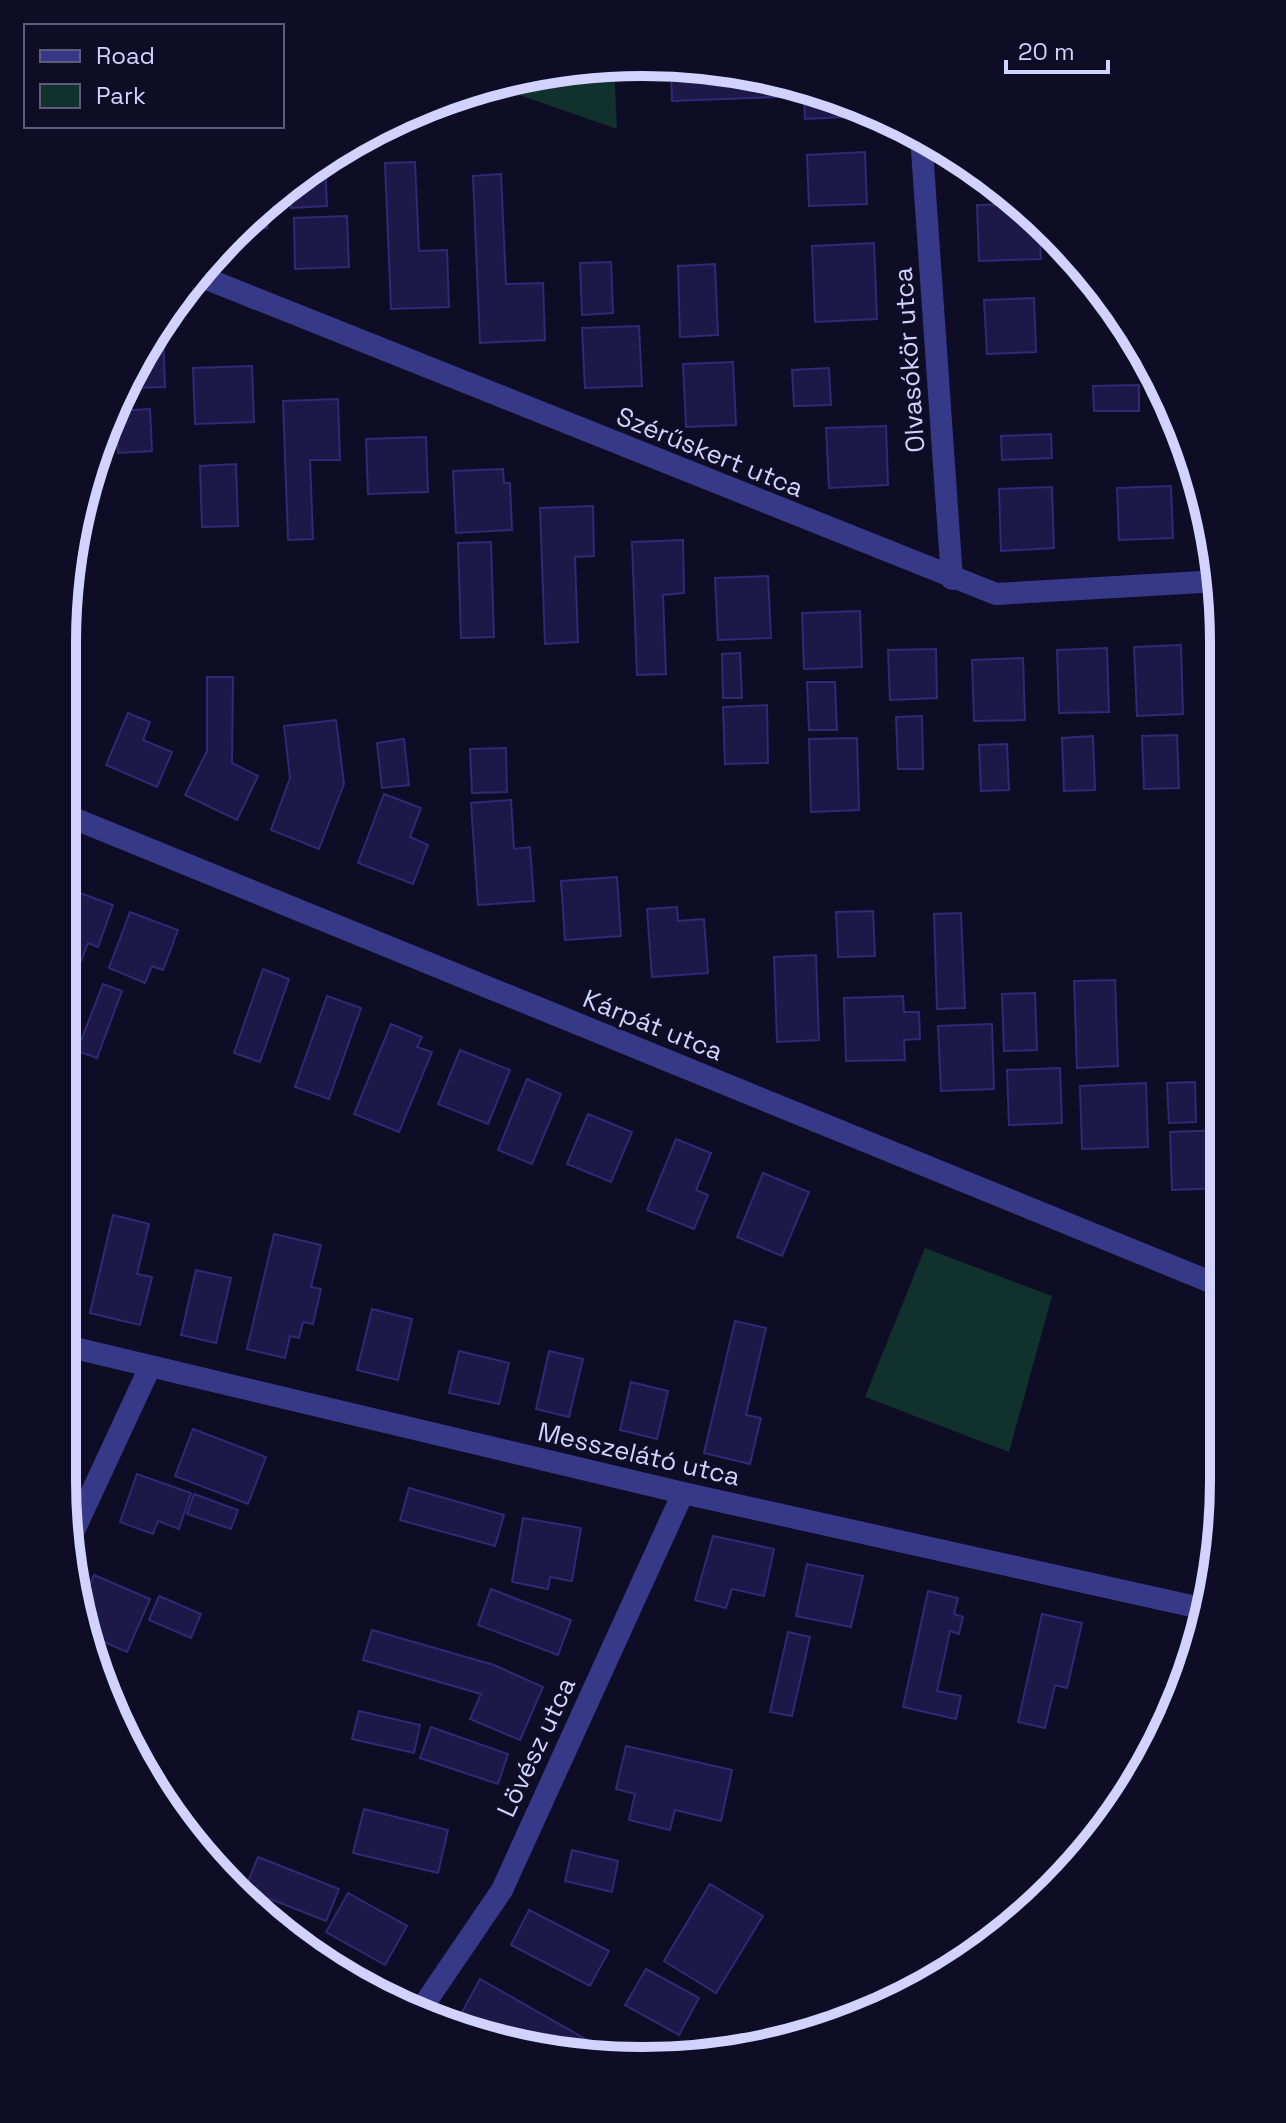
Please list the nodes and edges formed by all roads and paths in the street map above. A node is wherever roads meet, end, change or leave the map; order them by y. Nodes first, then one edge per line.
1 (922, 150) edge
2 (208, 280) edge
3 (952, 579) junction
4 (1206, 582) edge
5 (76, 819) edge
6 (1210, 1282) edge
7 (76, 1348) edge
8 (150, 1367) junction
9 (683, 1493) junction
10 (78, 1523) edge
11 (1195, 1607) edge
12 (425, 2003) edge

1 - 3 street, Olvasókör utca
2 - 3 street, Szérűskert utca
3 - 4 street, Szérűskert utca
5 - 6 street, Kárpát utca
7 - 8 street, Messzelátó utca
8 - 9 street, Messzelátó utca
8 - 10 street
9 - 11 street, Messzelátó utca
9 - 12 street, Lövész utca

